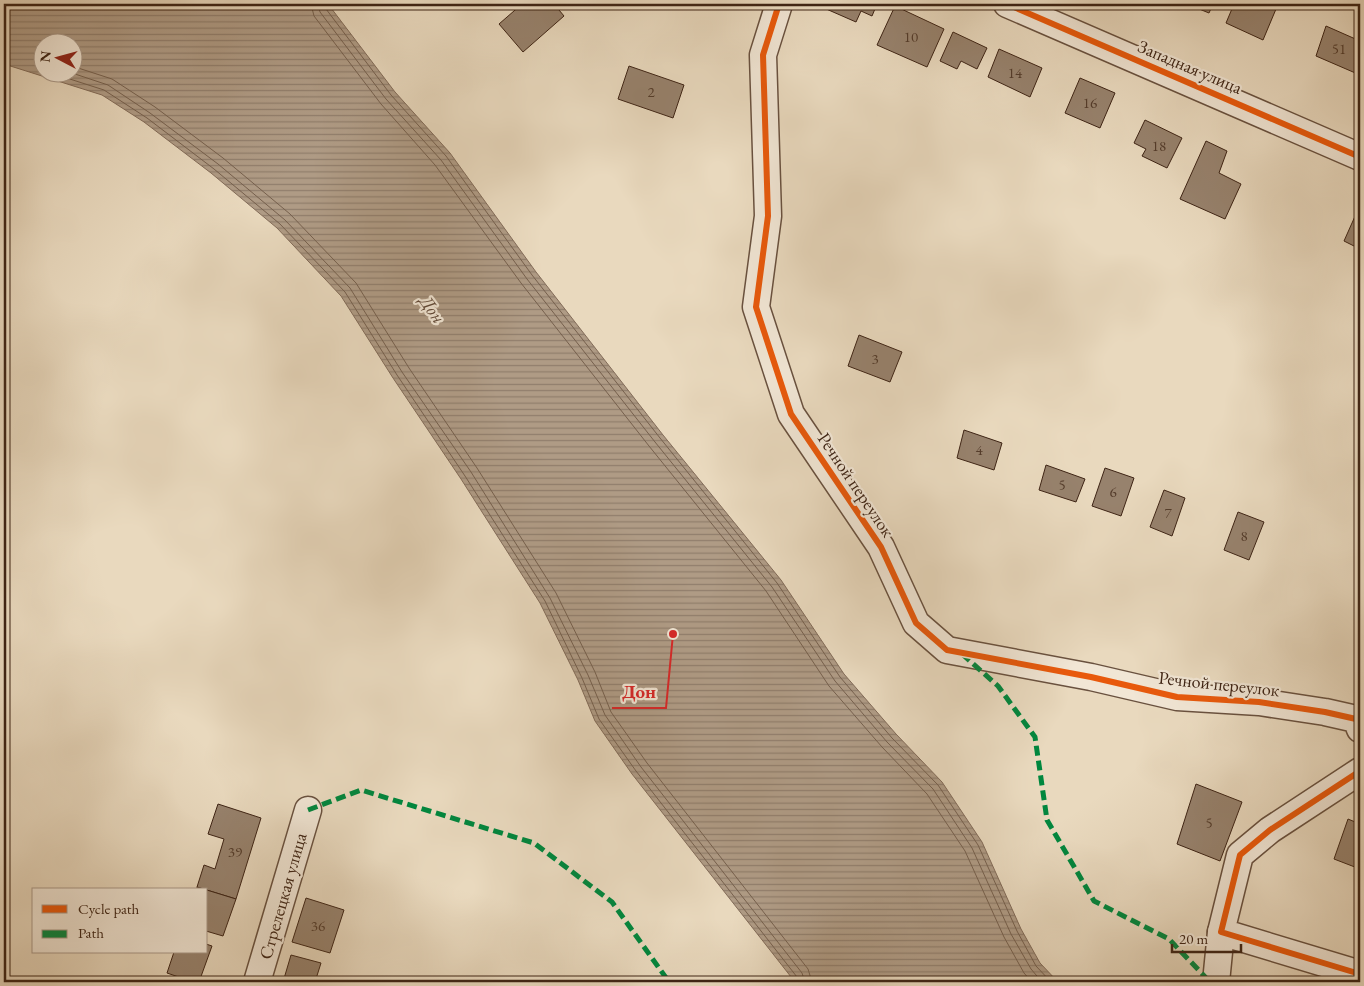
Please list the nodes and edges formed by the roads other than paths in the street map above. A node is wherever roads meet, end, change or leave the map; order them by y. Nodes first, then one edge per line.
1 (779, 4) edge
2 (1007, 4) edge
3 (1360, 157) edge
4 (1358, 724) edge
5 (1360, 771) edge
6 (308, 810) dead end
7 (1221, 932) junction
8 (1360, 974) edge
9 (257, 982) edge
10 (1216, 982) edge

1 - 4 street, Речной переулок
2 - 3 street, Западная улица
5 - 7 street
6 - 9 street, Стрелецкая улица
7 - 8 street
7 - 10 street

